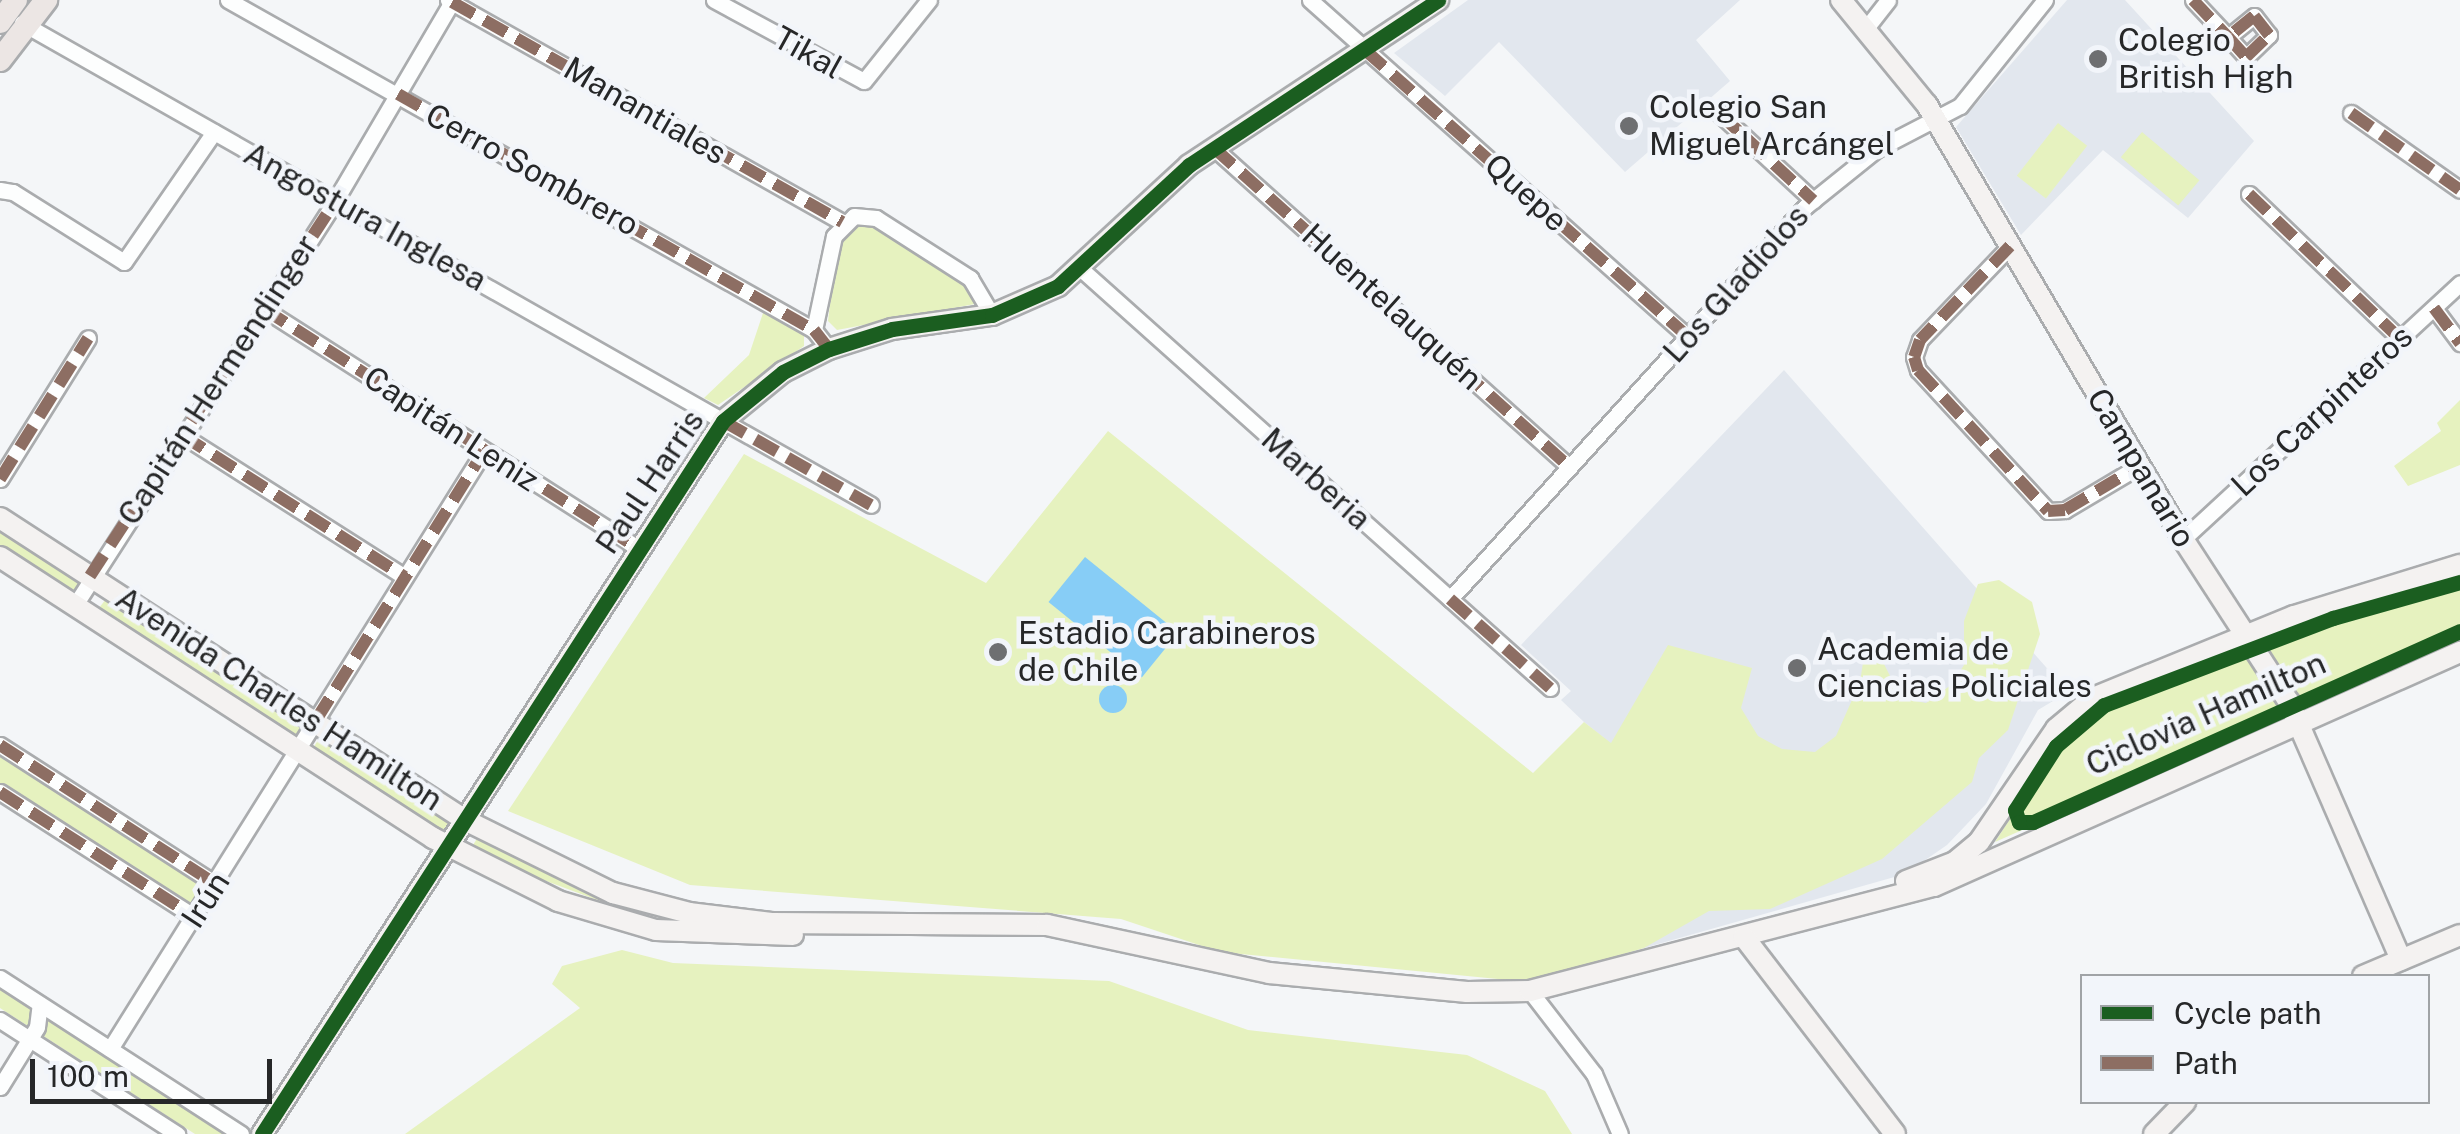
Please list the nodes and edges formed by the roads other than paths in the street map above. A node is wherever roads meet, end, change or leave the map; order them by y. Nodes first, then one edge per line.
1 (46, 0) edge
2 (228, 0) edge
3 (714, 0) edge
4 (929, 0) edge
5 (1310, 0) edge
6 (1438, 0) edge
7 (1841, 0) edge
8 (1888, 0) edge
9 (2045, 0) edge
10 (2192, 0) edge
11 (451, 1) edge
12 (12, 15) edge
13 (1867, 27) junction
14 (2228, 37) dead end
15 (1365, 50) junction
16 (0, 60) edge
17 (398, 94) junction
18 (2351, 113) dead end
19 (1720, 114) dead end
20 (1937, 122) junction
21 (214, 132) junction
22 (1214, 148) junction
23 (0, 190) edge
24 (2460, 190) edge
25 (2249, 194) dead end
26 (1812, 200) junction
27 (335, 201) junction
28 (842, 222) junction
29 (2010, 246) junction
30 (1081, 269) junction
31 (2460, 283) edge
32 (2434, 308) junction
33 (264, 310) junction
34 (992, 315) junction
35 (814, 330) junction
36 (1688, 337) junction
37 (88, 338) dead end
38 (2400, 340) junction
39 (2460, 343) edge
40 (829, 349) junction
41 (724, 421) junction
42 (182, 435) junction
43 (484, 451) junction
44 (2140, 466) junction
45 (1570, 467) junction
46 (0, 479) edge
47 (871, 505) dead end
48 (0, 518) edge
49 (2183, 539) junction
50 (638, 548) junction
51 (0, 557) edge
52 (2460, 565) edge
53 (90, 576) junction
54 (405, 578) junction
55 (1450, 599) junction
56 (75, 605) junction
57 (2244, 636) junction
58 (2460, 652) edge
59 (1550, 688) dead end
60 (316, 720) junction
61 (2300, 723) junction
62 (0, 744) edge
63 (301, 751) junction
64 (0, 792) edge
65 (465, 820) junction
66 (446, 846) junction
67 (216, 884) junction
68 (1835, 910) junction
69 (195, 917) junction
70 (855, 928) junction
71 (2460, 934) edge
72 (1744, 936) junction
73 (2400, 960) junction
74 (2368, 974) edge
75 (0, 978) edge
76 (1530, 990) junction
77 (40, 1004) junction
78 (0, 1020) edge
79 (29, 1039) junction
80 (110, 1049) junction
81 (0, 1087) edge
82 (2183, 1104) edge
83 (177, 1134) edge
84 (241, 1134) edge
85 (262, 1134) edge
86 (1620, 1134) edge
87 (1895, 1134) edge
88 (2154, 1134) edge

1 - 12 main road
2 - 17 street, Cerro Sombrero
3 - 4 street, Tikal
5 - 15 street, Quepe
6 - 15 main road, Paul Harris
7 - 13 main road, Campanario
8 - 13 street
9 - 20 street, Los Gladiolos
10 - 14 street
11 - 17 street, Capitán Hermendinger
11 - 28 street, Manantiales
12 - 16 main road
12 - 21 street, Angostura Inglesa
13 - 20 main road, Campanario
15 - 22 main road, Paul Harris
15 - 36 street, Quepe
17 - 27 street, Capitán Hermendinger
17 - 35 street, Cerro Sombrero
18 - 24 street
19 - 26 street
20 - 26 street, Los Gladiolos
20 - 29 main road, Campanario
21 - 23 street
21 - 27 street, Angostura Inglesa
22 - 30 main road, Paul Harris
22 - 45 street, Huentelauquén
25 - 38 street
26 - 36 street, Los Gladiolos
27 - 33 street, Capitán Hermendinger
27 - 41 street, Angostura Inglesa
28 - 34 street, Manantiales
28 - 35 street
29 - 44 main road, Campanario
29 - 44 street
30 - 34 main road, Paul Harris
30 - 55 street, Marberia
31 - 32 street, Los Carpinteros
32 - 38 street, Los Carpinteros
32 - 39 street
33 - 42 street, Capitán Hermendinger
33 - 43 street, Capitán Leniz
34 - 40 main road, Paul Harris
35 - 40 street, Cerro Sombrero
36 - 45 street, Los Gladiolos
37 - 46 street
38 - 49 street, Los Carpinteros
40 - 41 main road, Paul Harris
41 - 47 street, Angostura Inglesa
41 - 50 main road, Paul Harris
42 - 53 street, Capitán Hermendinger
42 - 54 street
43 - 50 street, Capitán Leniz
43 - 54 street, Irún
44 - 49 main road, Campanario
45 - 55 street, Los Gladiolos
48 - 53 main road, Avenida Charles Hamilton
49 - 57 main road, Campanario
50 - 65 main road, Paul Harris
51 - 56 main road, Avenida Charles Hamilton
52 - 57 main road, Avenida Charles Hamilton
53 - 56 street, Capitán Hermendinger
53 - 60 main road, Avenida Charles Hamilton
54 - 60 street, Irún
55 - 59 street, Marberia
56 - 63 main road, Avenida Charles Hamilton
57 - 61 main road, Campanario
57 - 68 main road, Avenida Charles Hamilton
58 - 61 main road, Avenida Charles Hamilton
60 - 63 street, Irún
60 - 65 main road, Avenida Charles Hamilton
61 - 68 main road, Avenida Charles Hamilton
61 - 73 main road, Campanario
62 - 67 street
63 - 66 main road, Avenida Charles Hamilton
63 - 67 street, Irún
64 - 69 street
65 - 66 main road, Paul Harris
65 - 70 main road, Avenida Charles Hamilton
66 - 70 main road, Avenida Charles Hamilton
66 - 85 main road, Paul Harris
67 - 69 street, Irún
68 - 72 main road, Avenida Charles Hamilton
69 - 80 street, Irún
70 - 76 main road, Avenida Charles Hamilton
71 - 73 main road
72 - 76 main road, Avenida Charles Hamilton
72 - 87 main road
73 - 74 main road
75 - 77 street
76 - 86 street
77 - 79 street
77 - 80 street
78 - 79 street
79 - 81 street
79 - 83 street
80 - 84 street
82 - 88 main road

